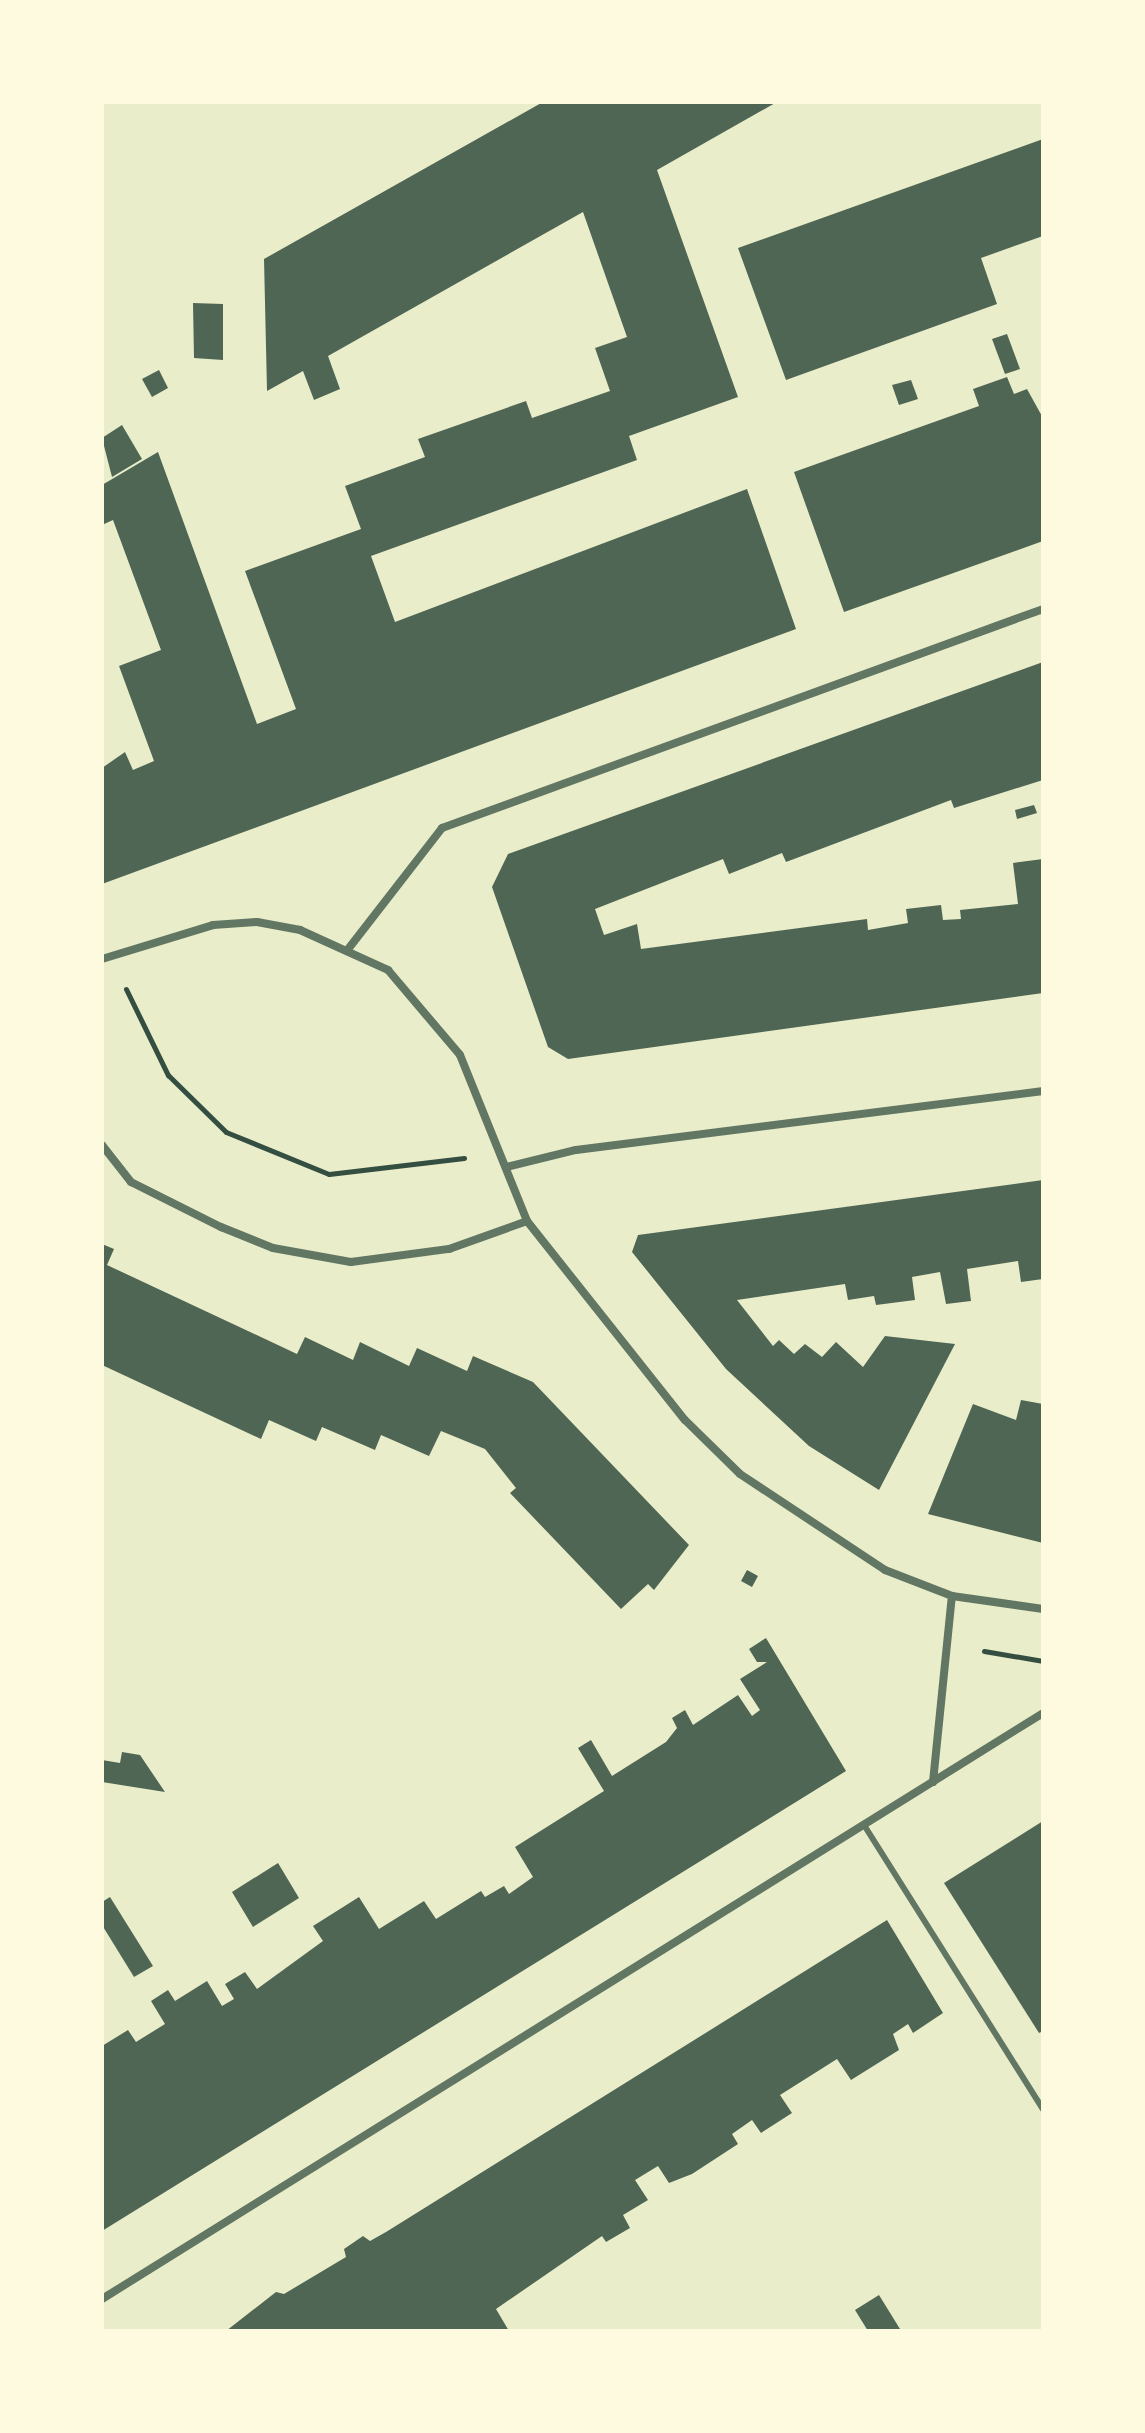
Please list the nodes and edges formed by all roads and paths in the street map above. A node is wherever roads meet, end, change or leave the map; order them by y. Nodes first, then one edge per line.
1 (1043, 609) edge
2 (349, 948) junction
3 (114, 954) junction
4 (102, 959) edge
5 (1043, 1091) edge
6 (102, 1145) edge
7 (468, 1157) dead end
8 (506, 1167) junction
9 (527, 1221) junction
10 (952, 1596) junction
11 (1043, 1609) edge
12 (979, 1650) dead end
13 (1043, 1661) edge
14 (1043, 1713) edge
15 (933, 1782) junction
16 (864, 1825) junction
17 (1043, 2109) edge
18 (102, 2299) edge

1 - 2 street
2 - 3 street
2 - 8 street
3 - 4 street
3 - 7 path
5 - 8 street
6 - 9 street
8 - 9 street
9 - 10 street
10 - 11 street
10 - 15 street
12 - 13 path
14 - 15 street
15 - 16 street
16 - 17 lane
16 - 18 street

